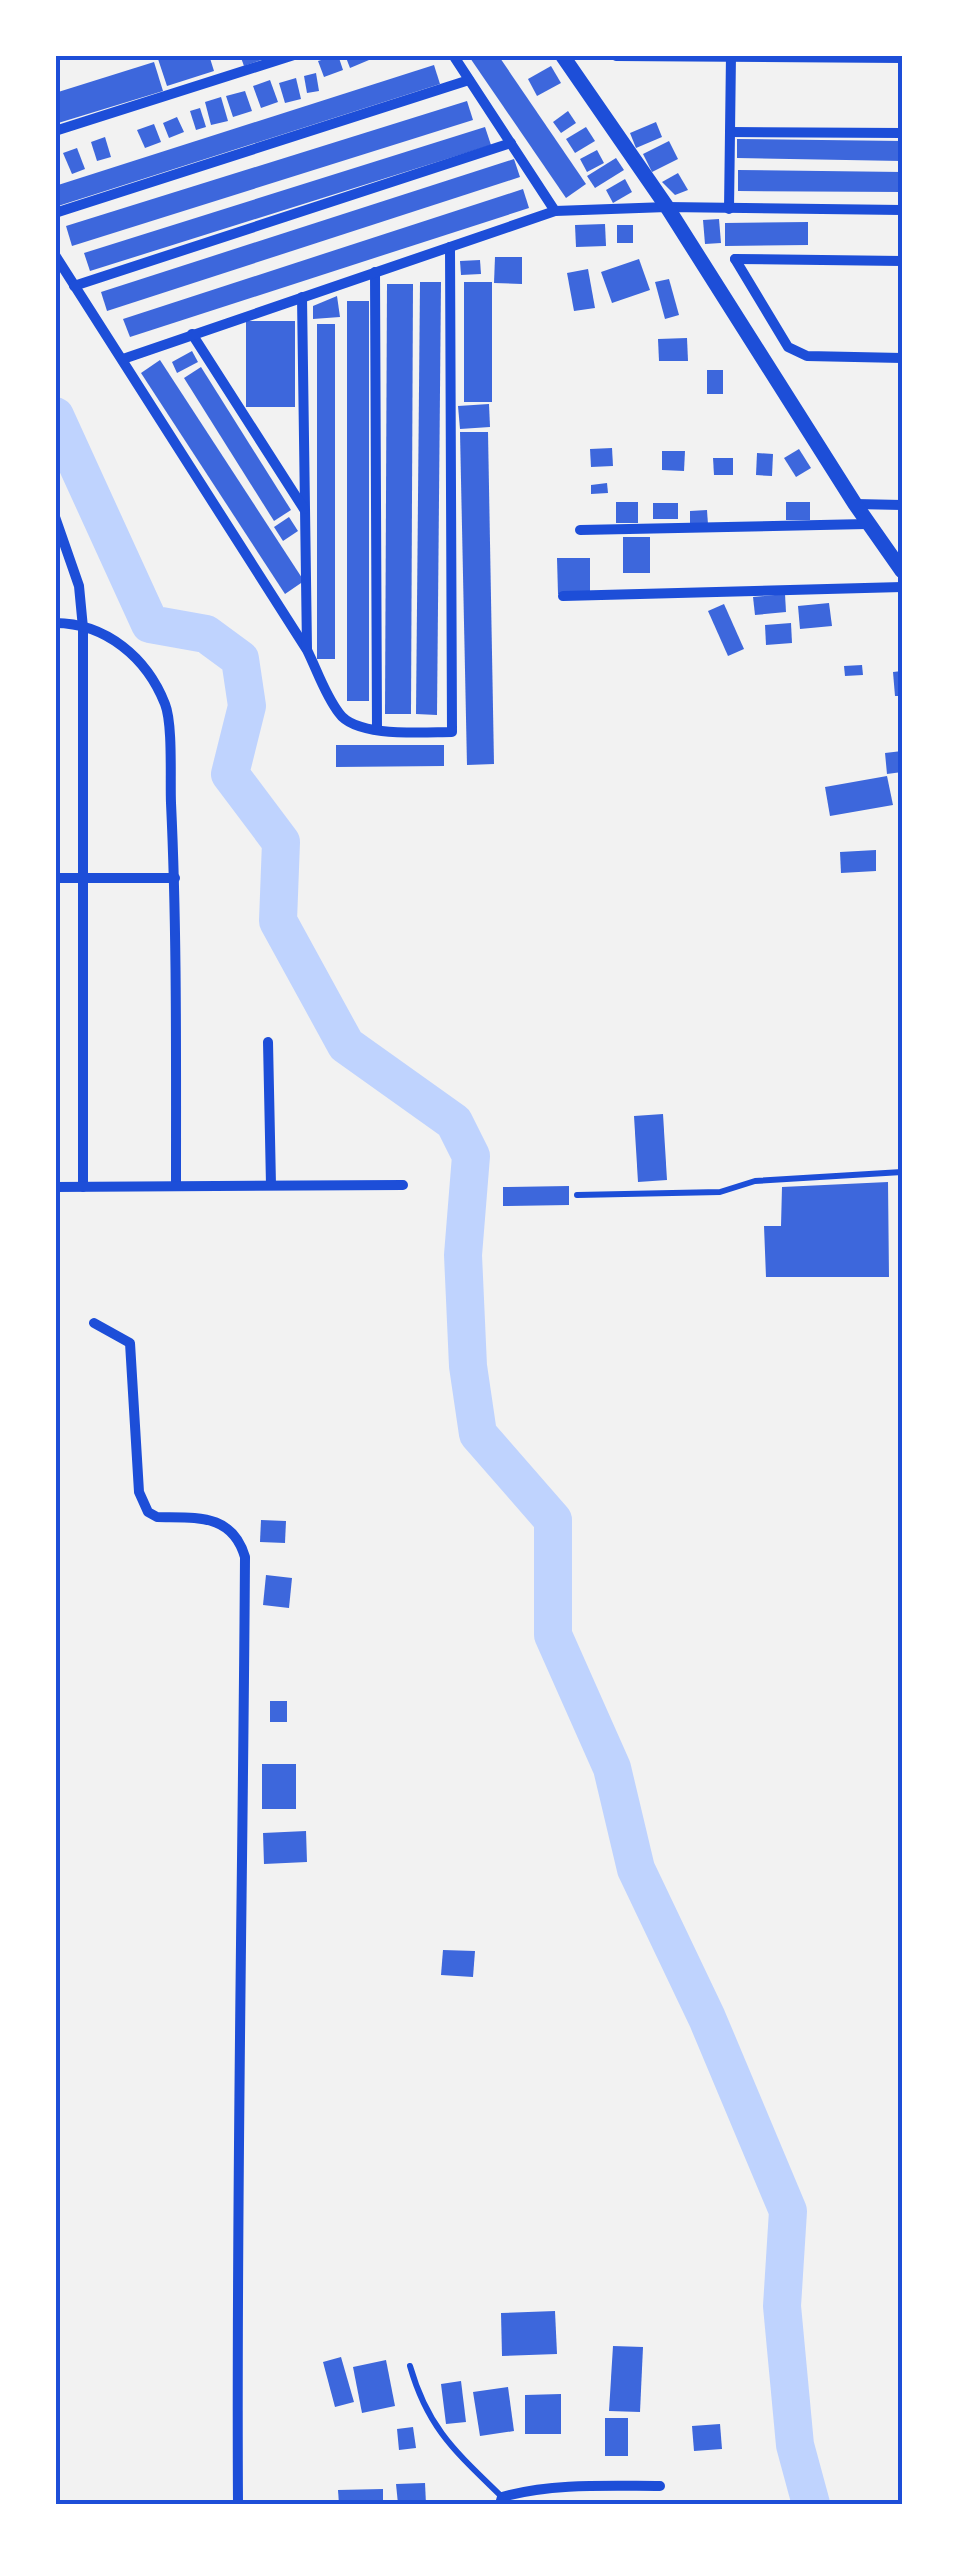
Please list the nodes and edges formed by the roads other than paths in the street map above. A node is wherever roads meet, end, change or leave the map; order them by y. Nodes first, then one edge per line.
1 (294, 55) edge
2 (453, 55) edge
3 (562, 55) edge
4 (616, 56) edge
5 (732, 56) edge
6 (902, 58) edge
7 (469, 80) junction
8 (55, 132) edge
9 (730, 132) junction
10 (902, 133) edge
11 (511, 143) junction
12 (667, 207) junction
13 (729, 209) junction
14 (902, 210) edge
15 (555, 211) junction
16 (55, 213) edge
17 (450, 247) junction
18 (55, 255) edge
19 (902, 261) edge
20 (375, 272) junction
21 (74, 286) junction
22 (302, 297) junction
23 (192, 334) junction
24 (902, 358) edge
25 (124, 359) junction
26 (855, 504) junction
27 (902, 505) edge
28 (304, 510) junction
29 (56, 524) edge
30 (867, 524) junction
31 (580, 530) dead end
32 (902, 572) edge
33 (902, 588) edge
34 (563, 596) dead end
35 (55, 623) edge
36 (82, 628) junction
37 (306, 650) junction
38 (376, 730) junction
39 (55, 878) edge
40 (82, 878) junction
41 (175, 878) junction
42 (268, 1042) dead end
43 (902, 1172) edge
44 (271, 1185) junction
45 (402, 1185) dead end
46 (176, 1186) junction
47 (55, 1187) edge
48 (83, 1187) junction
49 (577, 1195) dead end
50 (94, 1323) dead end
51 (410, 2366) dead end
52 (660, 2486) dead end
53 (501, 2500) edge
54 (238, 2504) edge

1 - 8 street
2 - 7 street
3 - 12 street
4 - 5 street
5 - 6 street
5 - 9 street
7 - 11 street
7 - 16 street
9 - 10 street
9 - 13 street
11 - 15 street
11 - 21 street
12 - 13 street
12 - 15 street
12 - 26 street
13 - 14 street
15 - 17 street
17 - 20 street
17 - 38 street
18 - 21 street
19 - 24 street
20 - 22 street
20 - 38 street
21 - 25 street
22 - 23 street
22 - 28 street
23 - 25 street
23 - 28 street
25 - 37 street
26 - 27 street
26 - 30 street
28 - 37 street
29 - 36 street
30 - 31 street
30 - 32 street
33 - 34 street
35 - 36 street
36 - 40 street
36 - 41 street
37 - 38 street
39 - 40 street
40 - 41 street
40 - 48 street
41 - 46 street
42 - 44 street
43 - 49 lane
44 - 45 street
44 - 46 street
46 - 48 street
47 - 48 street
50 - 54 street
51 - 53 lane
52 - 53 street

